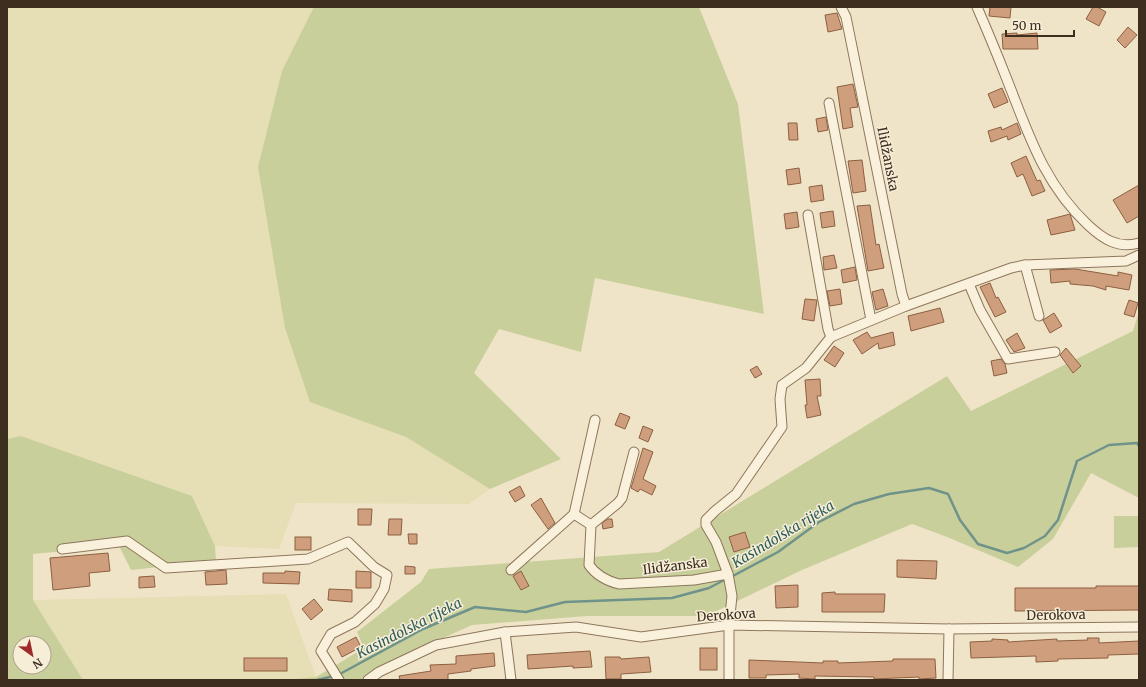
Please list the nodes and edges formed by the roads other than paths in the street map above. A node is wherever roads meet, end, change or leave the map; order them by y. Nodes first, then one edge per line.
1 (841, 7) edge
2 (977, 7) edge
3 (829, 103) dead end
4 (808, 215) dead end
5 (1139, 243) edge
6 (1139, 255) edge
7 (1025, 264) junction
8 (969, 284) junction
9 (906, 306) junction
10 (1039, 316) dead end
11 (872, 320) junction
12 (831, 337) junction
13 (1055, 352) dead end
14 (595, 420) dead end
15 (634, 452) dead end
16 (574, 514) junction
17 (591, 525) junction
18 (62, 549) dead end
19 (511, 570) dead end
20 (728, 574) junction
21 (729, 625) junction
22 (1139, 627) edge
23 (949, 629) junction
24 (505, 632) junction
25 (339, 680) edge
26 (368, 680) edge
27 (511, 680) edge
28 (729, 680) edge
29 (948, 680) edge

1 - 9 street, Ilidžanska
2 - 5 street
3 - 11 street
4 - 12 street
6 - 7 street, Ilidžanska
7 - 8 street, Ilidžanska
7 - 10 street
8 - 9 street, Ilidžanska
8 - 13 street
9 - 11 street, Ilidžanska
11 - 12 street, Ilidžanska
12 - 20 street, Ilidžanska
14 - 16 street
15 - 17 street
16 - 17 street
16 - 19 street
17 - 20 street, Ilidžanska
18 - 25 street
20 - 21 street
21 - 23 street, Derokova
21 - 24 street, Derokova
21 - 28 street
22 - 23 street, Derokova
23 - 29 street
24 - 26 street, Derokova
24 - 27 street

